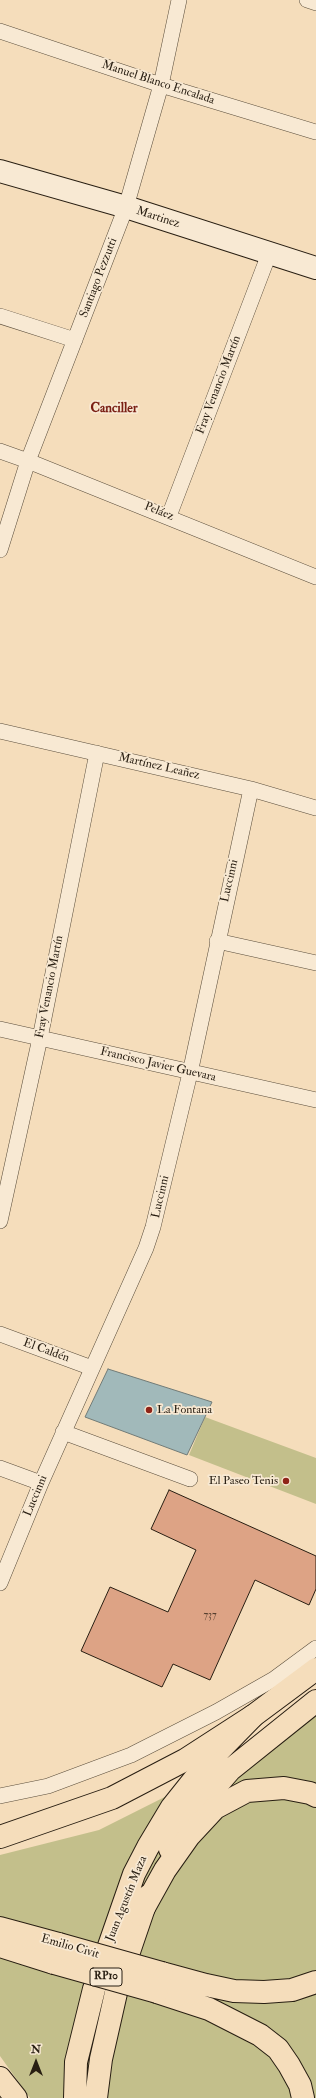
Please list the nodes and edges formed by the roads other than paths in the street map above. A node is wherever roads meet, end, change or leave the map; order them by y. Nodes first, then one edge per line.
1 (179, 0) edge
2 (307, 0) edge
3 (316, 3) edge
4 (0, 32) edge
5 (161, 85) junction
6 (316, 132) edge
7 (0, 171) edge
8 (126, 207) junction
9 (269, 254) junction
10 (316, 268) edge
11 (0, 316) edge
12 (75, 340) junction
13 (0, 451) edge
14 (28, 461) junction
15 (169, 516) junction
16 (0, 550) edge
17 (316, 576) edge
18 (0, 731) edge
19 (97, 753) junction
20 (251, 789) junction
21 (316, 808) edge
22 (217, 941) junction
23 (316, 963) edge
24 (0, 1029) edge
25 (40, 1038) junction
26 (190, 1073) junction
27 (316, 1100) edge
28 (0, 1221) edge
29 (0, 1334) edge
30 (92, 1368) junction
31 (63, 1432) junction
32 (0, 1468) edge
33 (190, 1479) dead end
34 (41, 1483) junction
35 (0, 1583) edge
36 (316, 1648) edge
37 (316, 1669) edge
38 (316, 1701) edge
39 (253, 1716) junction
40 (0, 1796) edge
41 (316, 1796) edge
42 (0, 1837) edge
43 (140, 1915) junction
44 (0, 1928) edge
45 (0, 1946) edge
46 (57, 1953) junction
47 (316, 1982) edge
48 (160, 1983) junction
49 (0, 2078) edge
50 (16, 2098) edge
51 (75, 2098) edge
52 (96, 2098) edge
53 (303, 2098) edge

1 - 5 street, Santiago Pezzutti
2 - 3 street
4 - 5 street, Manuel Blanco Encalada
5 - 6 street, Manuel Blanco Encalada
5 - 8 street, Santiago Pezzutti
7 - 8 street, Martinez
8 - 9 street, Martinez
8 - 12 street, Santiago Pezzutti
9 - 10 street, Martinez
9 - 15 street, Fray Venancio Martín
11 - 12 street
12 - 14 street, Santiago Pezzutti
13 - 14 street, Peláez
14 - 15 street, Peláez
14 - 16 street, Santiago Pezzutti
15 - 17 street, Peláez
18 - 19 street, Martínez Leañez
19 - 20 street, Martínez Leañez
19 - 25 street, Fray Venancio Martín
20 - 21 street, Martínez Leañez
20 - 22 street, Luccinni
22 - 23 street
22 - 26 street, Luccinni
24 - 25 street, Francisco Javier Guevara
25 - 26 street, Francisco Javier Guevara
25 - 28 street, Fray Venancio Martín
26 - 27 street, Francisco Javier Guevara
26 - 30 street, Luccinni
29 - 30 street, El Caldén
30 - 31 street, Luccinni
31 - 33 street
31 - 34 street, Luccinni
32 - 34 street
34 - 35 street, Luccinni
36 - 40 street
37 - 39 main road, Juan Agustín Maza
38 - 43 main road, Juan Agustín Maza
39 - 42 main road
39 - 51 main road, Juan Agustín Maza
41 - 43 main road
43 - 52 main road, Juan Agustín Maza
44 - 46 main road, Emilio Civit / RP10
45 - 46 main road, Emilio Civit / RP10
46 - 48 main road, Emilio Civit / RP10, bridge
47 - 48 main road
48 - 53 main road
49 - 50 main road

